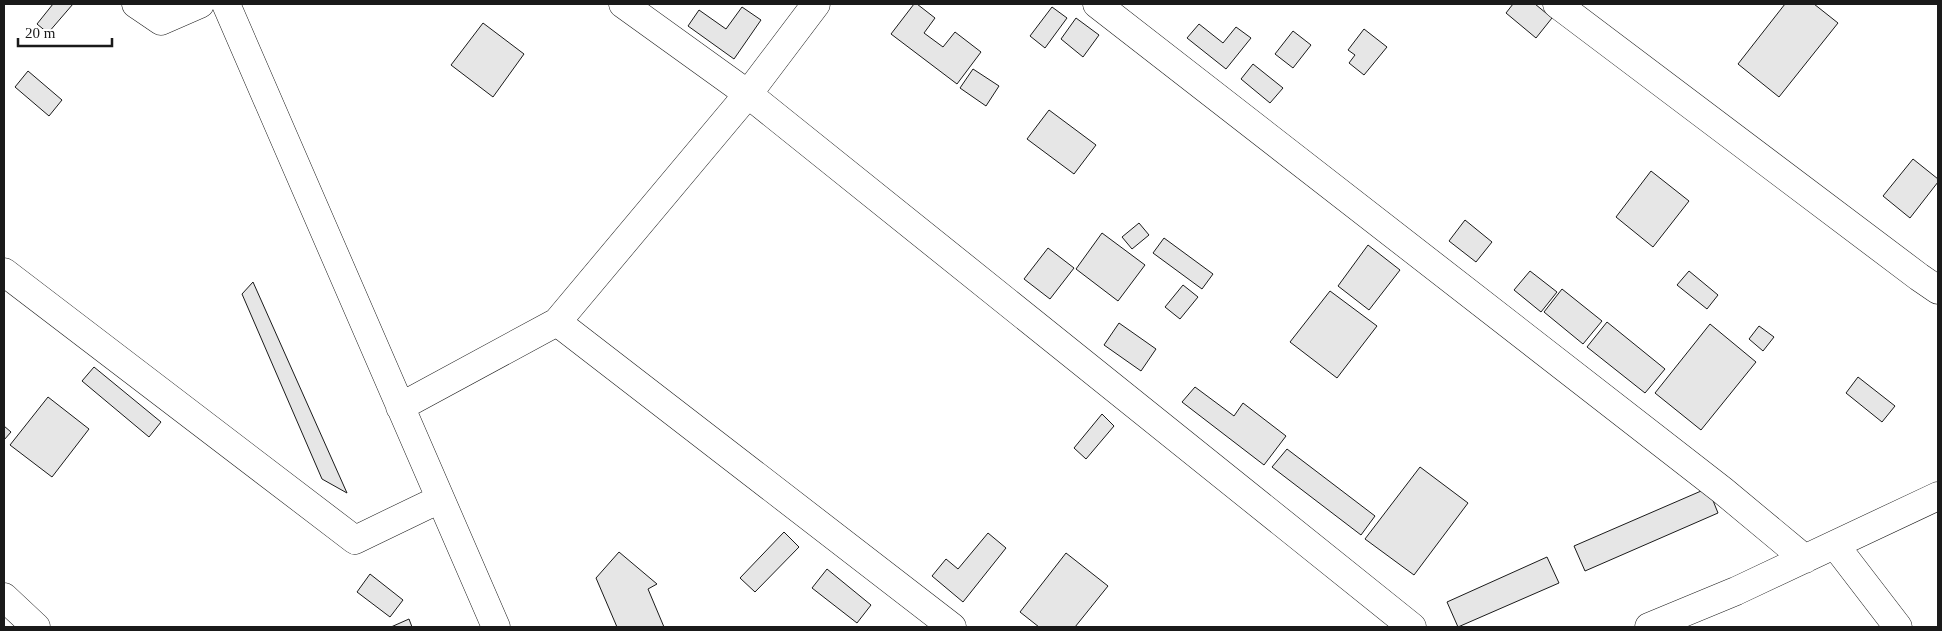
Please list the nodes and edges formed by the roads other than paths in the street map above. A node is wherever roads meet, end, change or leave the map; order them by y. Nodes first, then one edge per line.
1 (136, 4) edge
2 (200, 4) edge
3 (226, 4) edge
4 (623, 4) edge
5 (816, 4) edge
6 (1097, 4) edge
7 (1557, 4) edge
8 (748, 94) junction
9 (4, 272) edge
10 (1938, 290) edge
11 (557, 322) junction
12 (400, 407) junction
13 (1938, 496) edge
14 (440, 499) junction
15 (1835, 544) junction
16 (1805, 559) junction
17 (4, 597) edge
18 (36, 627) edge
19 (496, 627) edge
20 (952, 627) edge
21 (1412, 627) edge
22 (1649, 627) edge
23 (1898, 627) edge

1 - 2 street
3 - 12 street
4 - 8 street
5 - 8 street
6 - 16 street
7 - 10 street
8 - 11 street
8 - 21 street
9 - 14 street
11 - 12 street
11 - 20 street
12 - 14 street
13 - 15 street
14 - 19 street
15 - 16 street
15 - 23 street
16 - 22 street
17 - 18 street

